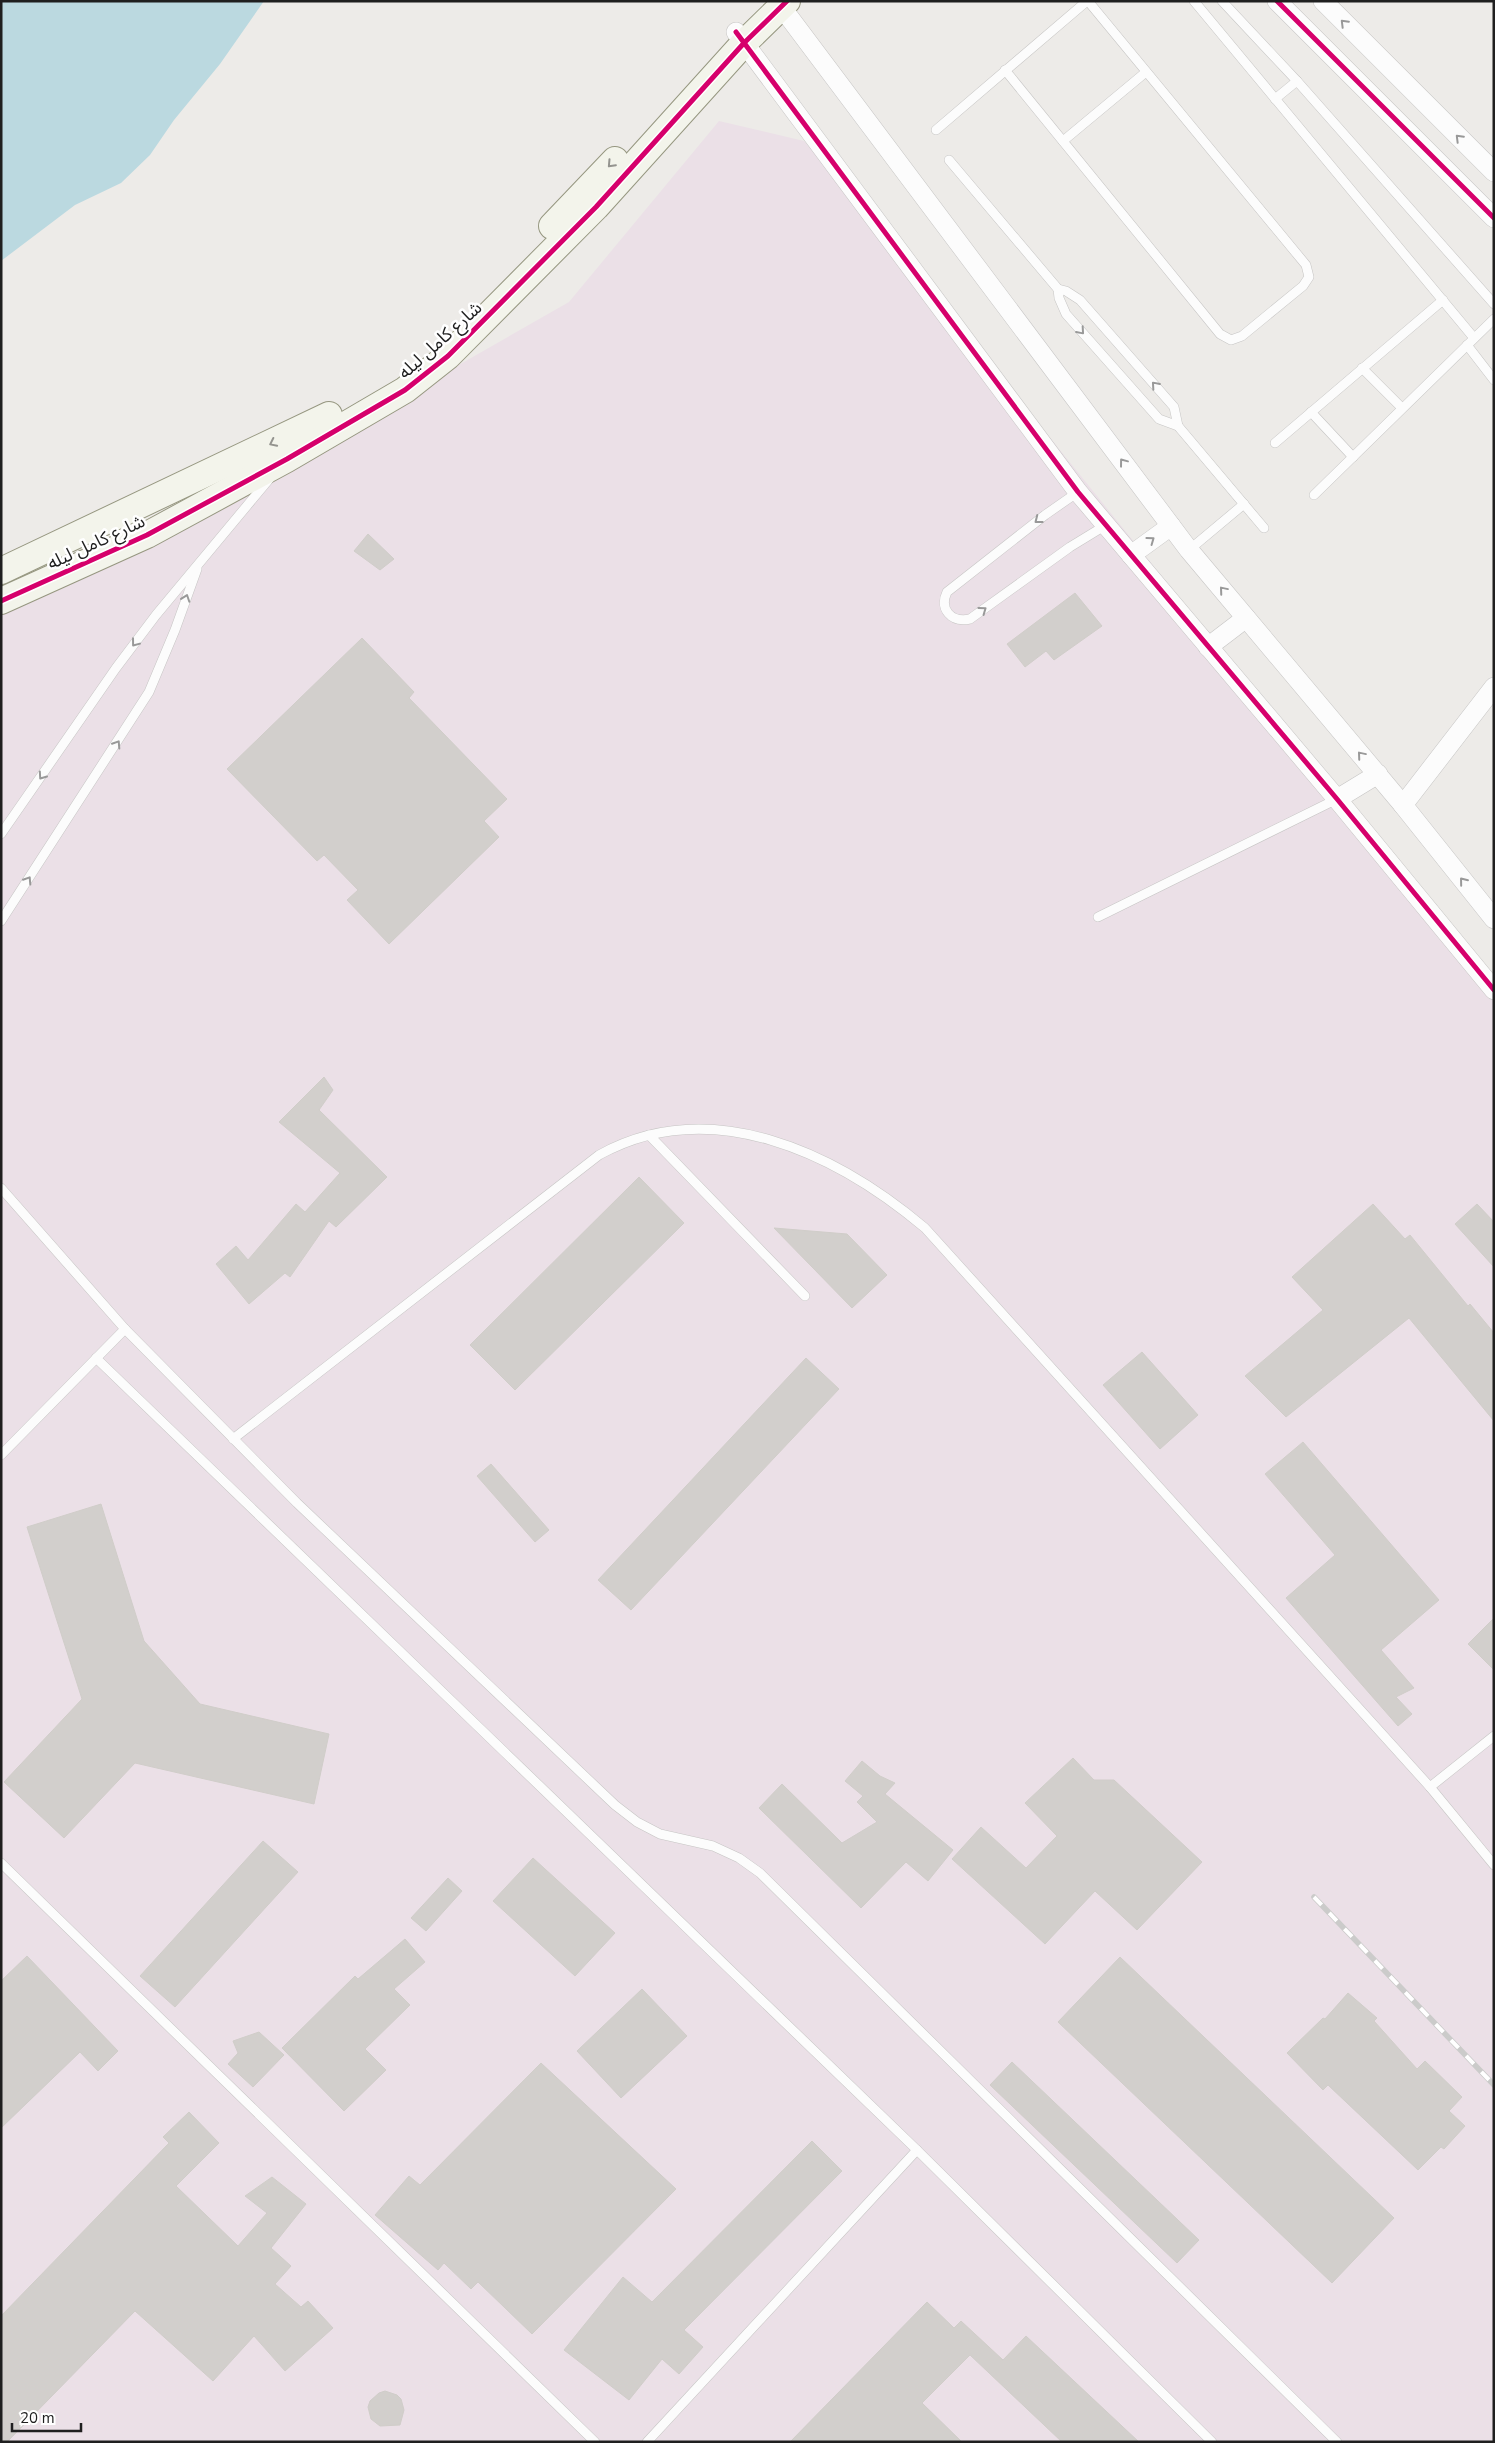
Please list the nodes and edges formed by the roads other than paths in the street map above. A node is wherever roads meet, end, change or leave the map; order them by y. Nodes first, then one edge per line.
1 (1088, 1) edge
2 (1194, 1) edge
3 (1222, 1) edge
4 (1277, 1) edge
5 (1323, 1) edge
6 (777, 3) edge
7 (740, 38) junction
8 (1005, 70) junction
9 (1146, 72) junction
10 (1297, 81) junction
11 (1275, 98) junction
12 (936, 130) dead end
13 (1063, 141) junction
14 (949, 160) dead end
15 (1494, 172) edge
16 (1494, 218) edge
17 (1058, 289) junction
18 (1442, 300) junction
19 (1494, 304) edge
20 (1494, 319) edge
21 (1474, 338) junction
22 (1467, 345) junction
23 (1362, 368) junction
24 (1494, 380) edge
25 (1402, 408) junction
26 (1311, 412) junction
27 (324, 419) junction
28 (1178, 426) junction
29 (1275, 443) dead end
30 (1353, 457) junction
31 (287, 459) junction
32 (1078, 492) junction
33 (1314, 495) dead end
34 (1244, 504) junction
35 (1106, 525) junction
36 (1171, 526) junction
37 (1264, 528) dead end
38 (1189, 550) junction
39 (1131, 555) junction
40 (198, 564) junction
41 (1, 571) edge
42 (1, 601) edge
43 (1246, 618) junction
44 (1208, 647) junction
45 (1494, 687) edge
46 (1378, 774) junction
47 (1337, 799) junction
48 (1403, 805) junction
49 (1, 834) edge
50 (1098, 917) dead end
51 (1494, 919) edge
52 (1, 921) edge
53 (1494, 990) edge
54 (650, 1135) junction
55 (1, 1188) edge
56 (805, 1296) dead end
57 (125, 1329) junction
58 (96, 1358) junction
59 (233, 1438) junction
60 (1, 1455) edge
61 (1494, 1736) edge
62 (1430, 1787) junction
63 (1, 1863) edge
64 (1494, 1865) edge
65 (917, 2150) junction
66 (595, 2442) edge
67 (647, 2442) edge
68 (1212, 2442) edge
69 (1337, 2442) edge

1 - 8 lane
1 - 9 lane
2 - 11 lane
3 - 10 lane
4 - 16 street
15 -> 5 street
6 - 7 street, شارع كامل ليله
36 -> 6 street
7 -> 27 street, شارع كامل ليله
7 - 31 street, شارع كامل ليله
7 - 32 street
8 - 12 lane
8 - 13 lane
9 - 13 lane
9 - 13 lane
10 - 11 lane
10 - 19 lane
11 - 18 lane
14 - 17 lane
28 -> 17 lane
17 -> 28 lane
18 - 21 lane
18 - 23 lane
20 - 21 lane
21 - 22 lane
22 - 24 lane
22 - 25 lane
23 - 25 lane
23 - 26 lane
25 - 30 lane
26 - 29 lane
26 - 30 lane
27 - 31 street
27 -> 41 street, شارع كامل ليله
28 - 34 lane
30 - 33 lane
31 - 40 lane
31 - 42 street, شارع كامل ليله
32 - 35 street
32 -> 35 lane
34 - 37 lane
34 - 38 lane
35 - 39 street
36 - 38 street
39 -> 36 street
43 -> 38 street
39 - 44 street
40 -> 49 lane
52 -> 40 lane
43 - 44 street
46 -> 43 street
44 - 47 street
45 - 48 street
46 - 47 street
46 - 48 street
47 - 50 lane
47 - 53 street
51 -> 48 street
54 - 56 lane
54 - 59 lane
54 - 62 lane
55 - 57 lane
57 - 58 lane
57 - 59 lane
58 - 60 lane
58 - 65 lane
59 - 69 lane
61 - 62 lane
62 - 64 lane
63 - 66 lane
65 - 67 lane
65 - 68 lane

